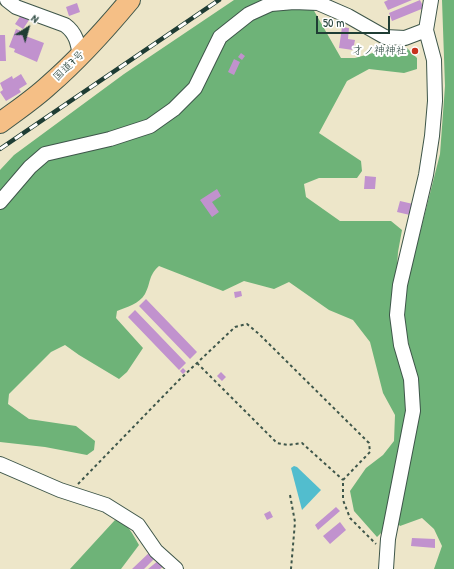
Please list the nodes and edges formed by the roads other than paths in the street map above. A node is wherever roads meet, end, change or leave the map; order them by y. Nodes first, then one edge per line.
1 (7, 0) edge
2 (130, 0) edge
3 (430, 0) edge
4 (0, 3) edge
5 (426, 30) junction
6 (80, 56) junction
7 (0, 123) edge
8 (0, 202) edge
9 (0, 464) edge
10 (387, 562) edge
11 (176, 569) edge

1 - 4 street
1 - 6 street
2 - 6 highway, 国道7号
3 - 5 street
5 - 8 street
5 - 10 street
6 - 7 highway, 国道7号
9 - 11 street

